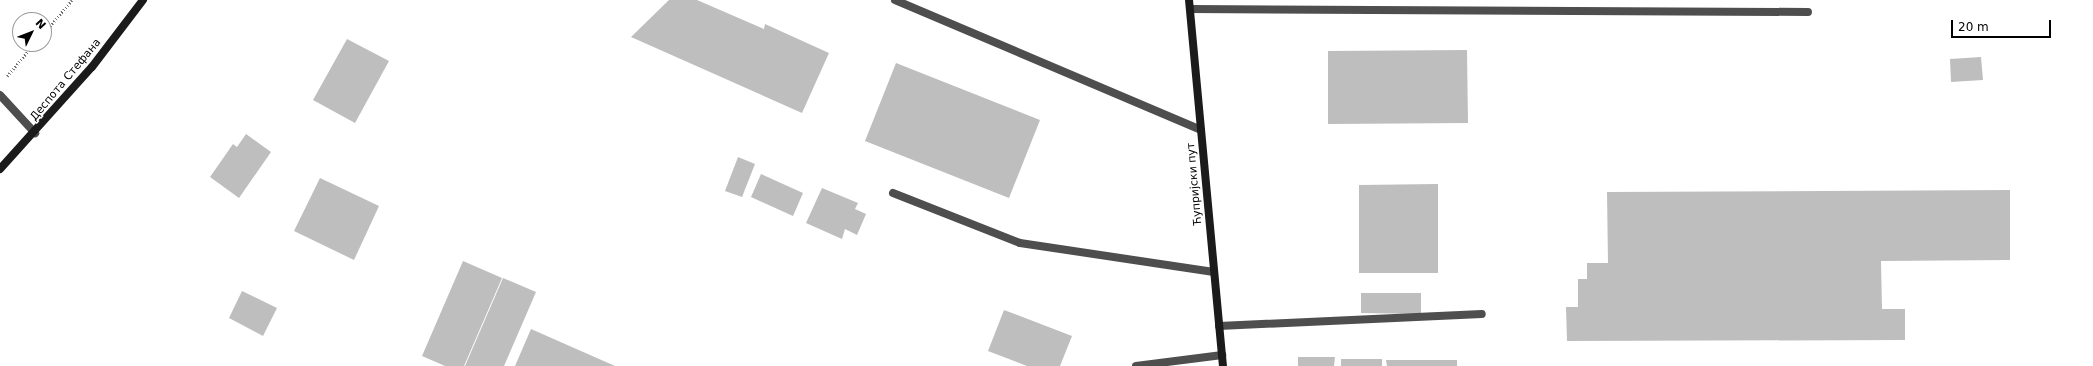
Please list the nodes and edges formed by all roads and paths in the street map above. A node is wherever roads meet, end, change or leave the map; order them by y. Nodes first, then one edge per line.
1 (72, 0) edge
2 (143, 0) edge
3 (895, 0) edge
4 (1189, 0) edge
5 (1190, 9) junction
6 (1808, 12) dead end
7 (52, 24) edge
8 (27, 52) edge
9 (5, 78) dead end
10 (0, 95) edge
11 (1201, 130) junction
12 (35, 133) junction
13 (0, 169) edge
14 (893, 193) dead end
15 (1214, 272) junction
16 (1482, 314) dead end
17 (1219, 326) junction
18 (1222, 354) junction
19 (1136, 366) edge
20 (1223, 366) edge

1 - 7 path
2 - 12 main road, Деспота Стефана
3 - 11 street
4 - 5 main road, Ћупријски пут
5 - 6 street
5 - 11 main road, Ћупријски пут
8 - 9 path
10 - 12 street
11 - 15 main road, Ћупријски пут
12 - 13 main road, Деспота Стефана
14 - 15 street
15 - 17 main road, Ћупријски пут
16 - 17 street
17 - 18 main road, Ћупријски пут
18 - 19 street
18 - 20 main road, Ћупријски пут

